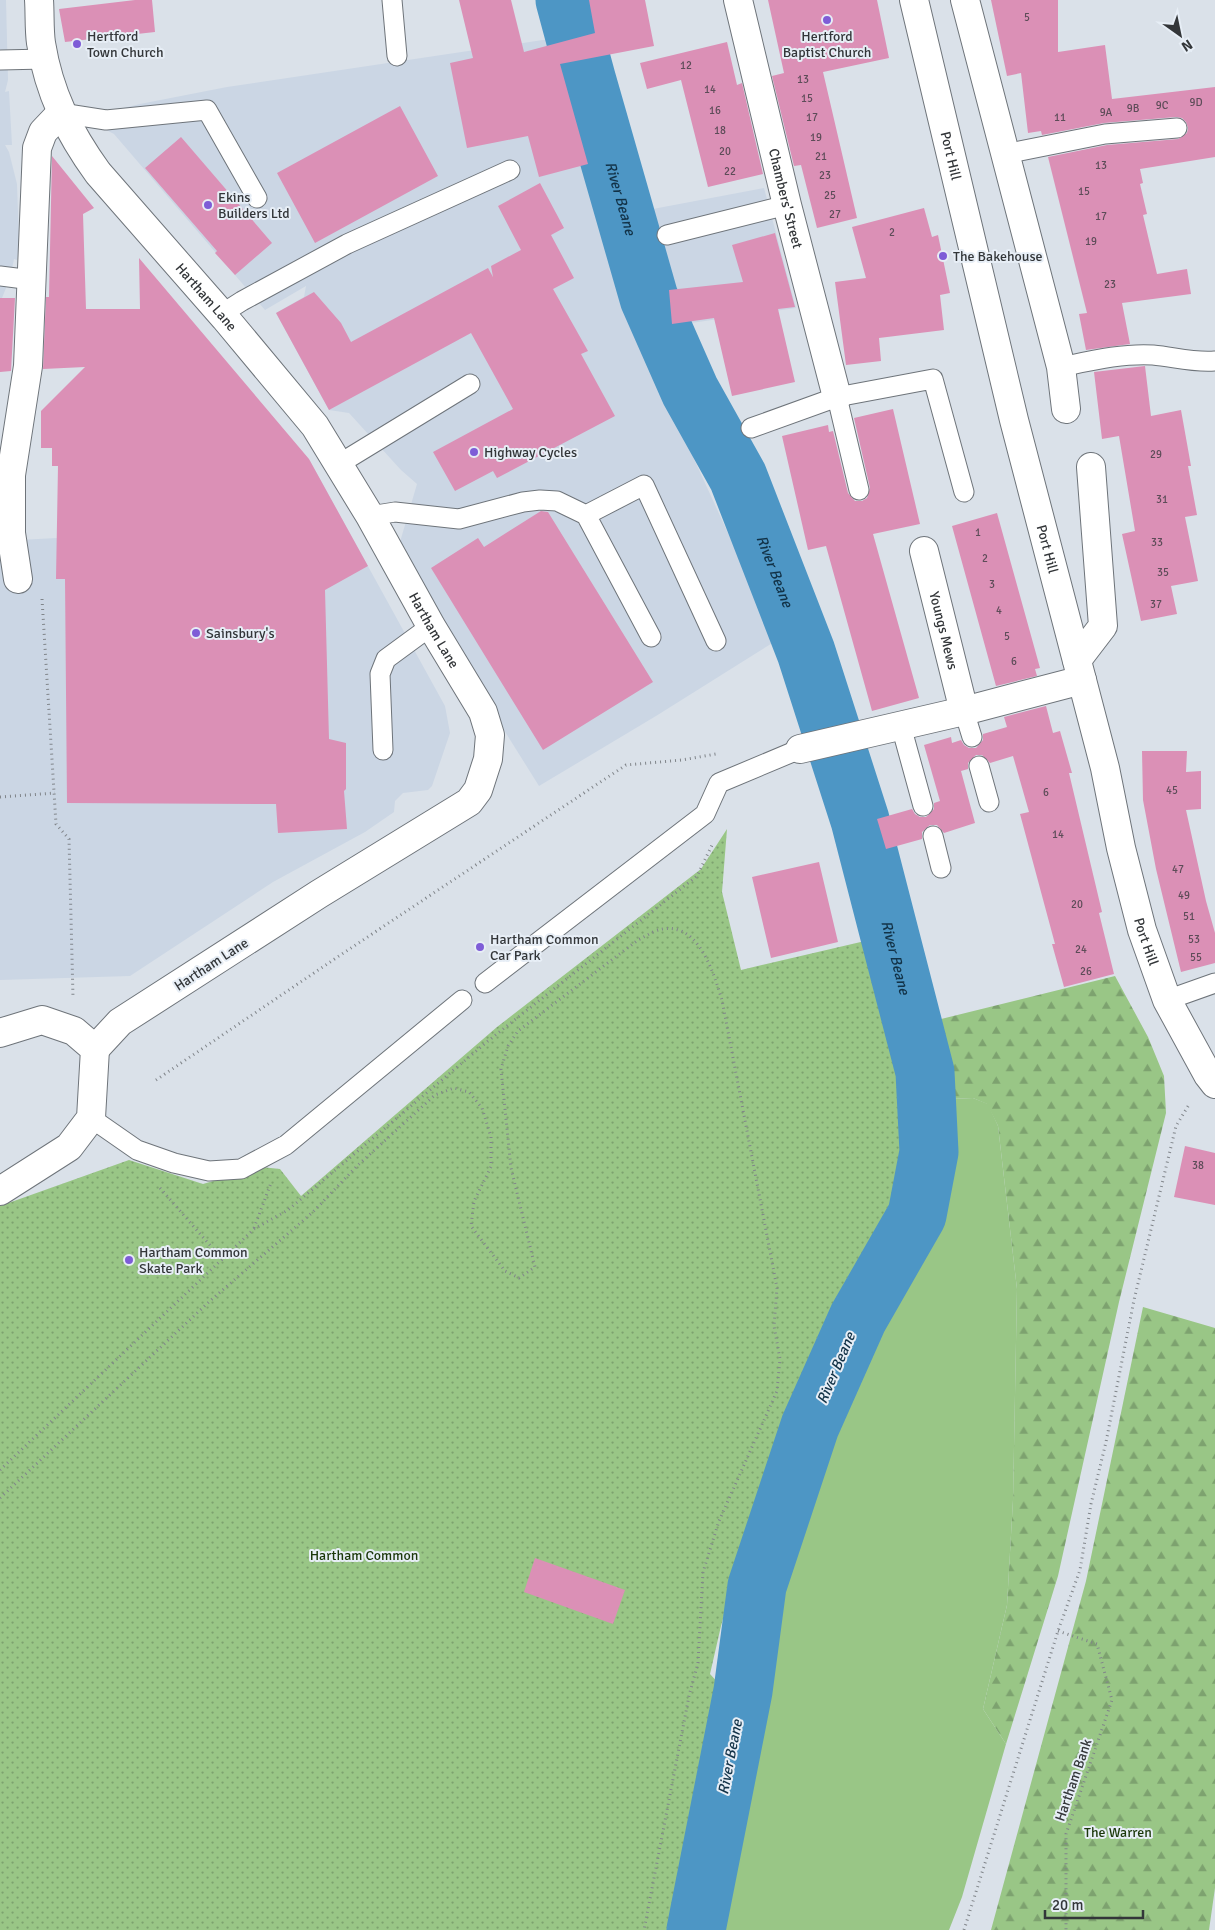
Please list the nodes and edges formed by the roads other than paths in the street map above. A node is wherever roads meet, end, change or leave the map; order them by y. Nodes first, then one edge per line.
1 (39, 0) edge
2 (392, 0) edge
3 (738, 0) edge
4 (914, 0) edge
5 (965, 0) edge
6 (397, 56) dead end
7 (45, 59) junction
8 (0, 60) edge
9 (61, 113) junction
10 (1177, 128) dead end
11 (1005, 154) junction
12 (510, 170) dead end
13 (257, 198) dead end
14 (787, 205) junction
15 (667, 236) dead end
16 (0, 276) edge
17 (32, 280) junction
18 (225, 318) junction
19 (1215, 361) edge
20 (1061, 367) junction
21 (470, 384) dead end
22 (837, 397) junction
23 (1066, 409) dead end
24 (751, 428) dead end
25 (339, 464) junction
26 (1091, 467) dead end
27 (859, 490) dead end
28 (964, 492) dead end
29 (586, 515) junction
30 (370, 516) junction
31 (924, 551) dead end
32 (18, 579) dead end
33 (431, 626) junction
34 (651, 636) dead end
35 (716, 641) dead end
36 (1080, 670) junction
37 (964, 711) junction
38 (901, 726) junction
39 (972, 737) dead end
40 (800, 749) joint
41 (383, 750) dead end
42 (979, 766) dead end
43 (989, 802) dead end
44 (923, 806) dead end
45 (933, 836) dead end
46 (941, 868) dead end
47 (485, 983) dead end
48 (1215, 983) edge
49 (462, 1000) dead end
50 (1167, 1000) junction
51 (0, 1033) edge
52 (95, 1049) junction
53 (1211, 1080) edge
54 (92, 1118) junction
55 (0, 1191) edge

1 - 7 street, Hartham Lane
2 - 6 lane
3 - 14 street, Chambers' Street
4 - 36 street, Port Hill
5 - 11 street
7 - 8 lane
7 - 9 street, Hartham Lane
9 - 13 lane
9 - 17 street
9 - 18 street, Hartham Lane
10 - 11 lane
11 - 20 street
12 - 18 lane
14 - 15 lane
14 - 22 street, Chambers' Street
16 - 17 lane
17 - 32 street
18 - 25 street, Hartham Lane
19 - 20 lane
20 - 23 street
21 - 25 lane
22 - 24 lane
22 - 27 lane
22 - 28 lane
25 - 30 street, Hartham Lane
26 - 36 street
29 - 30 lane
29 - 34 lane
29 - 35 lane
30 - 33 street, Hartham Lane
31 - 37 street, Youngs Mews
33 - 41 lane
33 - 52 street, Hartham Lane
36 - 37 street
36 - 50 street, Port Hill
37 - 38 street
37 - 39 lane
38 - 40 street
38 - 44 lane
40 - 47 lane
42 - 43 lane
45 - 46 lane
48 - 50 lane
49 - 54 lane
50 - 53 street, Port Hill
51 - 52 street
52 - 54 street
54 - 55 street

